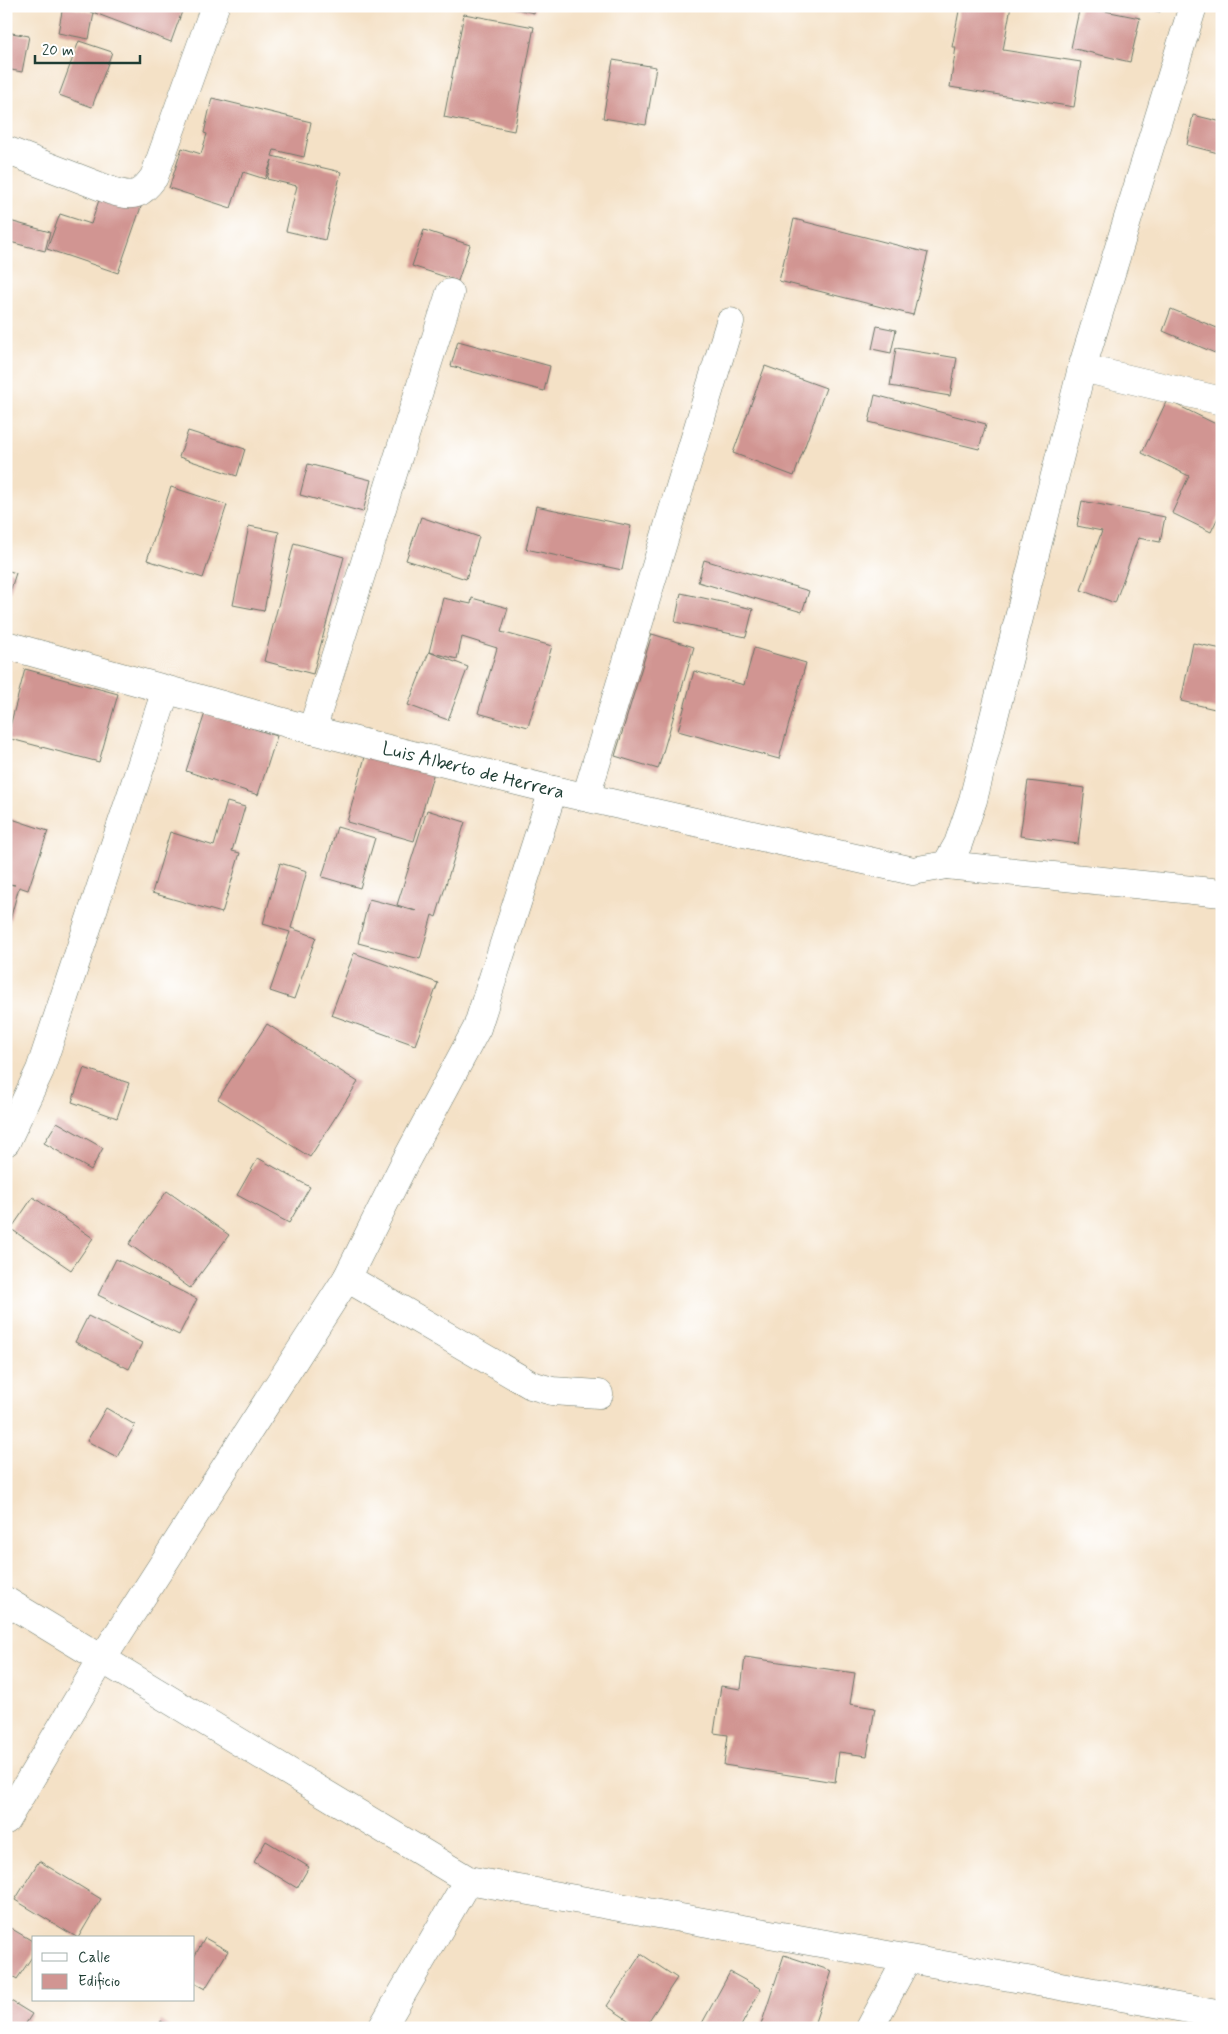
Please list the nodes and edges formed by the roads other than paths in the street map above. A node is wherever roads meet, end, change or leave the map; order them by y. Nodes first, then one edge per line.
1 (215, 6) edge
2 (1193, 6) edge
3 (6, 150) edge
4 (450, 292) dead end
5 (730, 322) dead end
6 (1082, 368) junction
7 (1222, 401) edge
8 (6, 646) edge
9 (166, 690) junction
10 (312, 730) junction
11 (553, 790) junction
12 (586, 797) junction
13 (946, 865) junction
14 (1222, 893) edge
15 (6, 1142) edge
16 (347, 1278) junction
17 (599, 1394) dead end
18 (6, 1601) edge
19 (102, 1659) junction
20 (6, 1820) edge
21 (468, 1880) junction
22 (907, 1959) junction
23 (1222, 2015) edge
24 (382, 2028) edge
25 (870, 2028) edge

1 - 3 street
2 - 6 street
4 - 10 street
5 - 12 street
6 - 7 street
6 - 13 street
8 - 9 street, Luis Alberto de Herrera
9 - 10 street, Luis Alberto de Herrera
9 - 15 street
10 - 11 street, Luis Alberto de Herrera
11 - 12 street, Luis Alberto de Herrera
11 - 16 street
12 - 13 street, Luis Alberto de Herrera
13 - 14 street, Luis Alberto de Herrera
16 - 17 street
16 - 19 street
18 - 19 street
19 - 20 street
19 - 21 street
21 - 22 street
21 - 24 street
22 - 23 street
22 - 25 street

